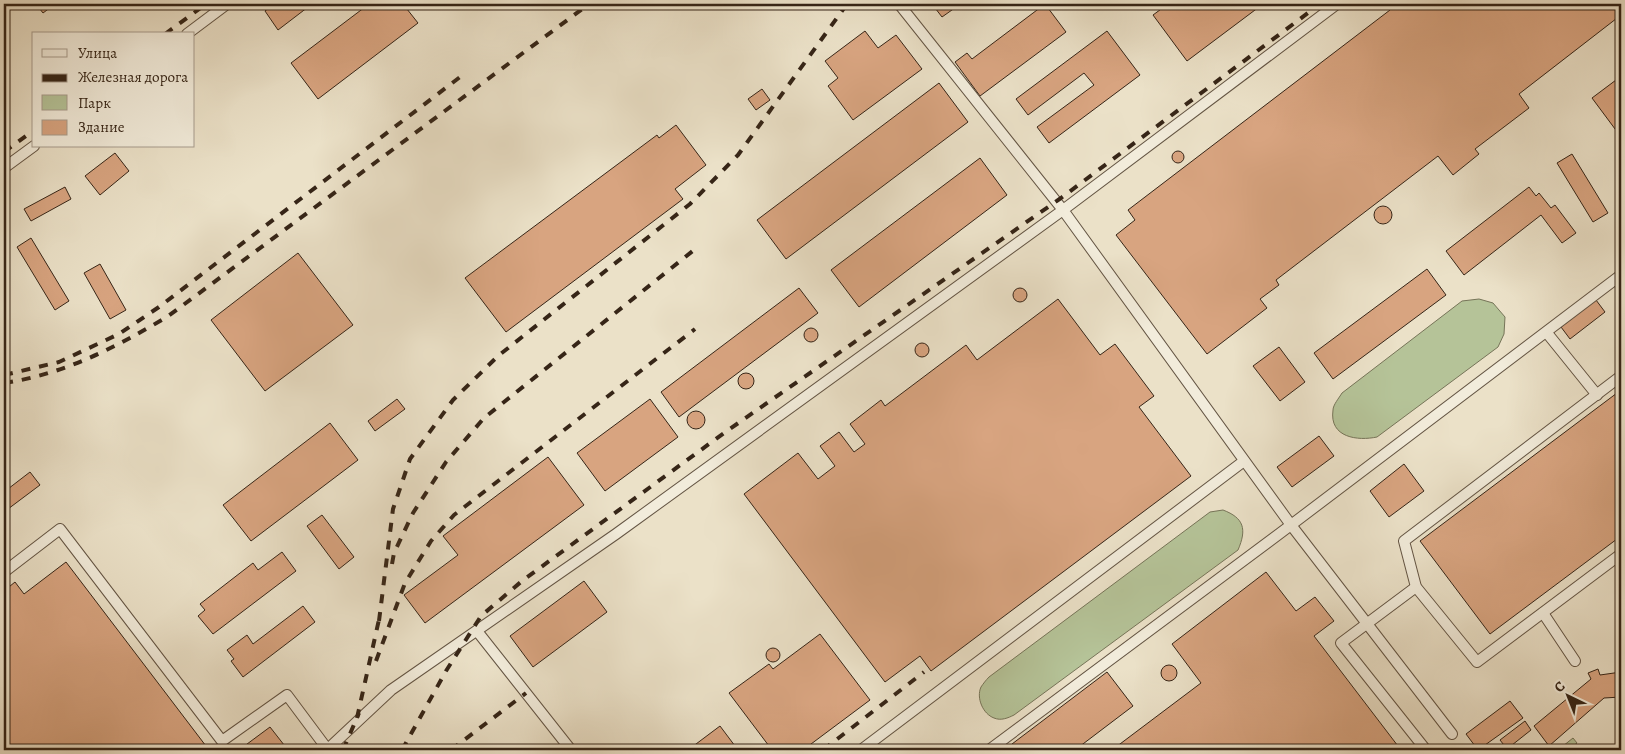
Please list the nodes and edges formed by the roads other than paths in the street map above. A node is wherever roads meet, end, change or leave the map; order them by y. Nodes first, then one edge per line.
1 (227, 4) edge
2 (899, 4) edge
3 (1337, 4) edge
4 (189, 32) edge
5 (32, 147) edge
6 (4, 168) edge
7 (1063, 210) junction
8 (1621, 275) edge
9 (1547, 332) junction
10 (1621, 376) edge
11 (1597, 395) junction
12 (1244, 461) junction
13 (1291, 525) junction
14 (1621, 554) edge
15 (4, 572) edge
16 (1416, 587) junction
17 (1542, 613) junction
18 (1367, 624) junction
19 (477, 631) junction
20 (1575, 661) dead end
21 (1452, 734) dead end
22 (327, 750) edge
23 (571, 750) edge
24 (861, 750) edge
25 (989, 750) edge
26 (1426, 750) edge

1 - 4 street
2 - 7 street
3 - 7 street
5 - 6 street
7 - 12 street
7 - 19 street
8 - 9 street
9 - 11 street
9 - 13 street
10 - 11 street
11 - 16 street
12 - 13 street
12 - 24 street
13 - 18 street
13 - 25 street
14 - 17 street
15 - 22 street
16 - 17 street
16 - 18 street
17 - 20 street
18 - 21 street
18 - 26 street
19 - 22 street
19 - 23 street

